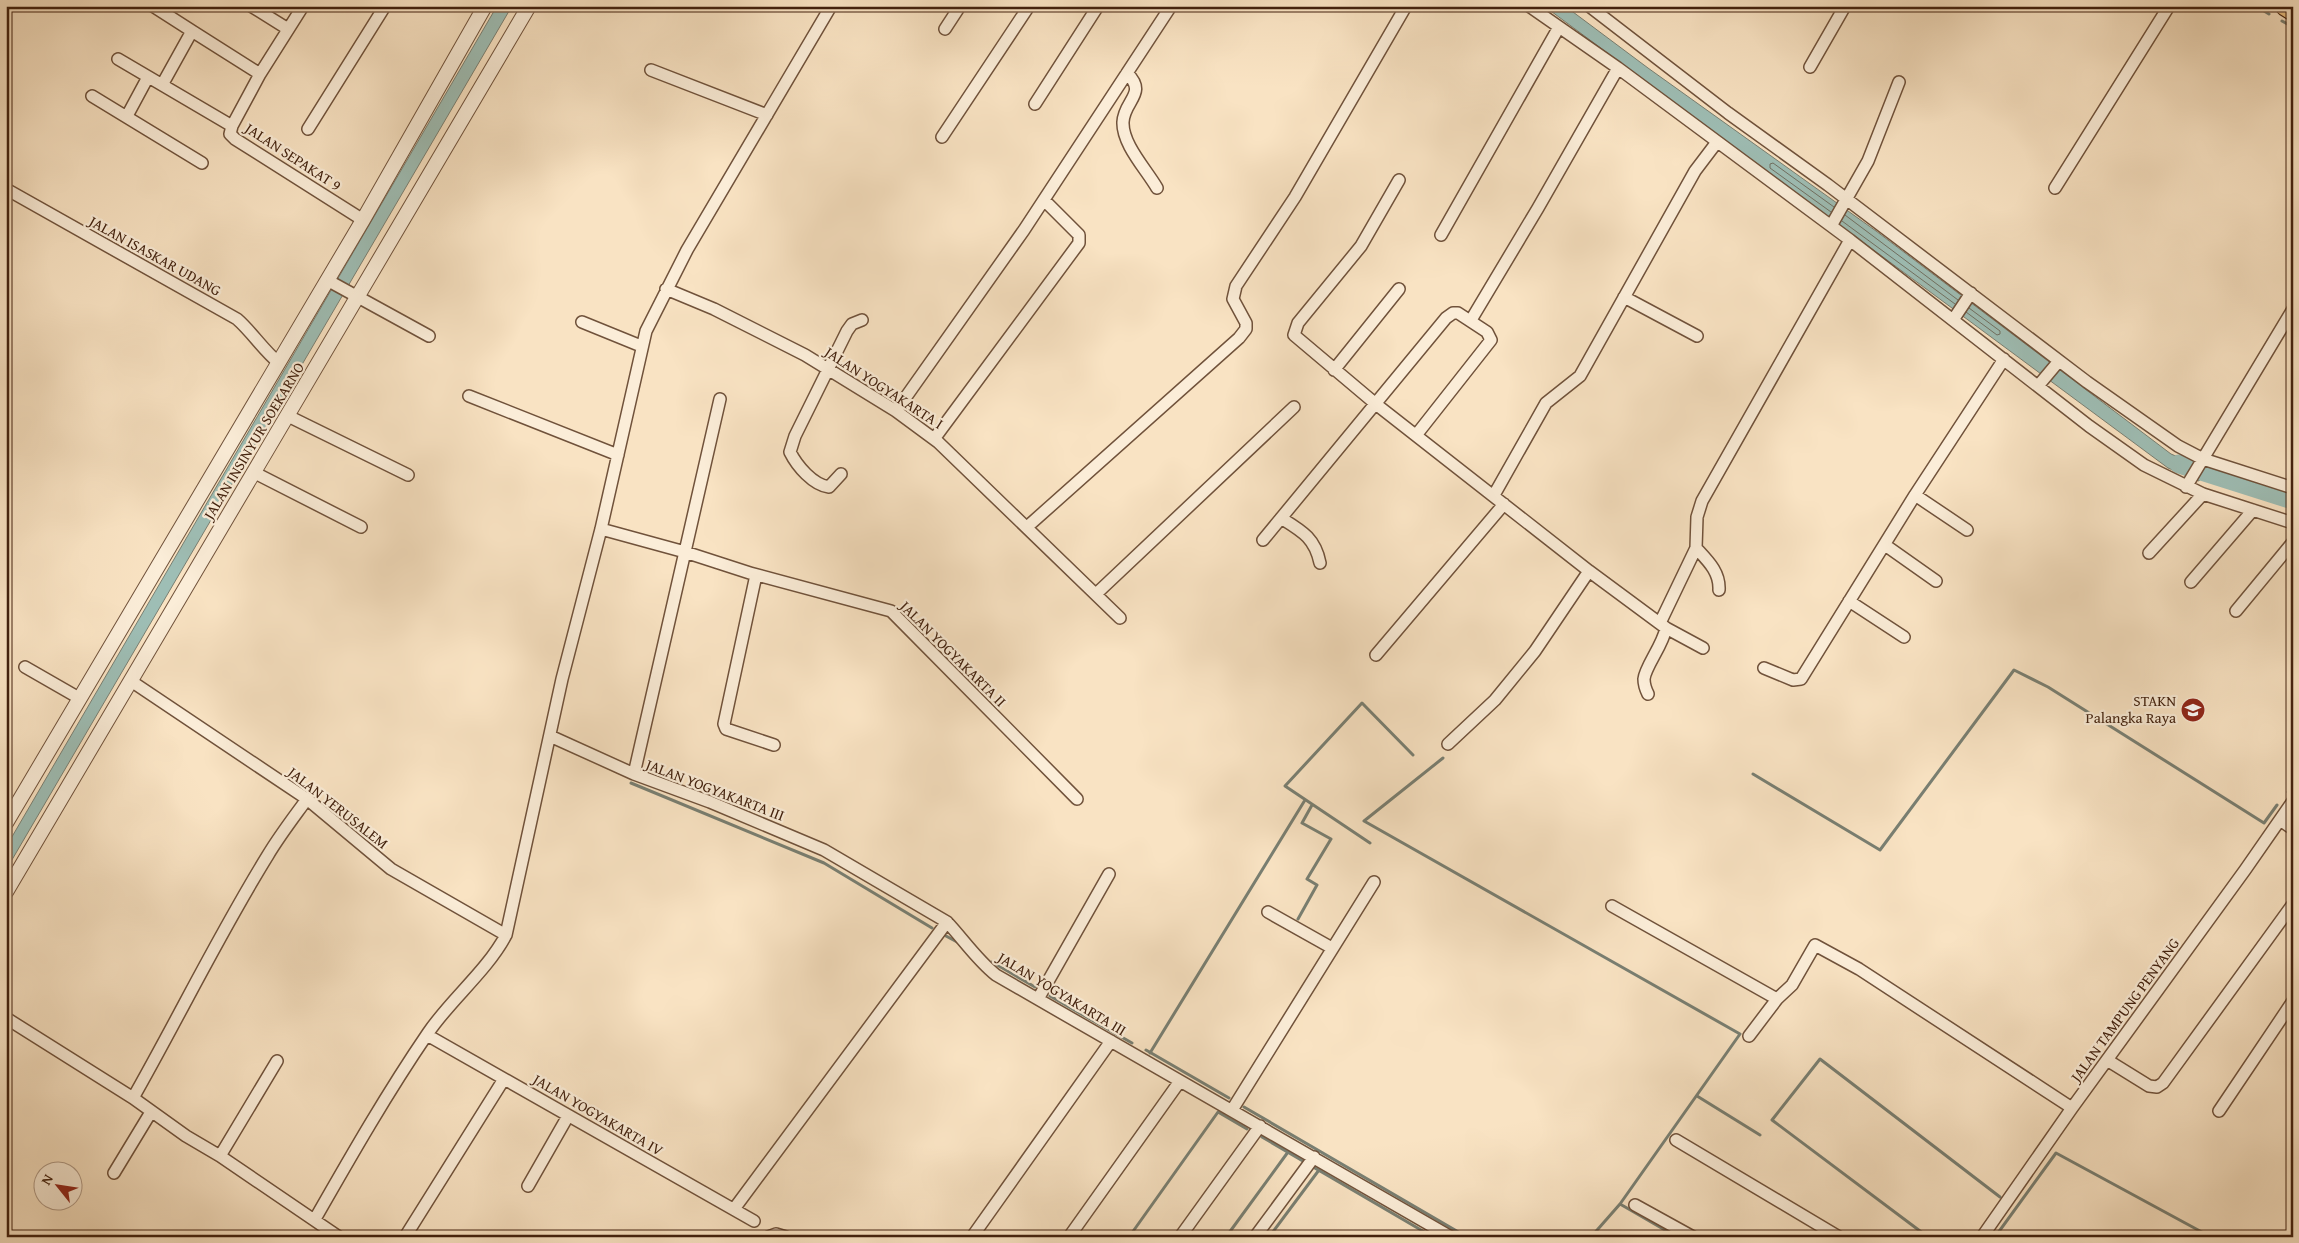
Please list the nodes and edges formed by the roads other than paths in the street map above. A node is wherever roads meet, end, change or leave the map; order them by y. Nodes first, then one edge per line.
1 (153, 6) edge
2 (251, 6) edge
3 (304, 6) edge
4 (385, 6) edge
5 (485, 6) edge
6 (529, 6) edge
7 (831, 6) edge
8 (960, 6) edge
9 (1029, 6) edge
10 (1098, 6) edge
11 (1171, 6) edge
12 (1406, 6) edge
13 (1529, 6) edge
14 (1589, 6) edge
15 (1845, 6) edge
16 (2169, 6) edge
17 (2285, 6) edge
18 (2293, 11) edge
19 (1559, 27) junction
20 (288, 29) junction
21 (945, 29) dead end
22 (192, 31) junction
23 (118, 59) dead end
24 (1618, 68) junction
25 (1810, 68) dead end
26 (651, 70) dead end
27 (1127, 73) junction
28 (260, 74) junction
29 (148, 77) junction
30 (1899, 82) dead end
31 (162, 85) junction
32 (92, 96) dead end
33 (1035, 104) dead end
34 (767, 115) junction
35 (127, 116) junction
36 (232, 126) junction
37 (308, 129) dead end
38 (942, 137) dead end
39 (1717, 142) junction
40 (202, 163) dead end
41 (1399, 180) dead end
42 (1157, 188) dead end
43 (2054, 188) dead end
44 (6, 189) edge
45 (1044, 200) junction
46 (1839, 213) junction
47 (363, 220) junction
48 (1441, 235) dead end
49 (1850, 240) junction
50 (331, 282) junction
51 (666, 289) junction
52 (1399, 289) dead end
53 (351, 294) junction
54 (1624, 297) junction
55 (1962, 306) junction
56 (2293, 309) edge
57 (862, 320) dead end
58 (1471, 320) junction
59 (582, 322) dead end
60 (429, 336) dead end
61 (1697, 336) dead end
62 (641, 346) junction
63 (2004, 359) junction
64 (279, 363) junction
65 (2057, 363) junction
66 (828, 369) junction
67 (1334, 370) junction
68 (2040, 384) junction
69 (469, 396) dead end
70 (720, 399) dead end
71 (1377, 404) junction
72 (1294, 406) dead end
73 (896, 411) junction
74 (288, 416) junction
75 (1417, 434) junction
76 (934, 439) junction
77 (618, 455) junction
78 (2200, 463) junction
79 (255, 473) junction
80 (841, 474) dead end
81 (408, 475) dead end
82 (2189, 483) junction
83 (2293, 488) edge
84 (2203, 494) junction
85 (1916, 495) junction
86 (1494, 496) junction
87 (1504, 504) junction
88 (2253, 510) junction
89 (1281, 518) junction
90 (2293, 523) edge
91 (361, 527) dead end
92 (1027, 527) junction
93 (602, 529) junction
94 (1967, 530) dead end
95 (1263, 540) dead end
96 (2293, 542) edge
97 (1885, 545) junction
98 (1696, 548) junction
99 (685, 552) junction
100 (2149, 553) dead end
101 (1320, 563) dead end
102 (1589, 571) junction
103 (750, 573) junction
104 (1936, 581) dead end
105 (2191, 582) dead end
106 (1719, 590) dead end
107 (1096, 594) junction
108 (1849, 601) junction
109 (2236, 611) dead end
110 (1120, 618) dead end
111 (1663, 626) junction
112 (1904, 637) dead end
113 (1703, 648) dead end
114 (1376, 655) dead end
115 (25, 668) dead end
116 (1764, 668) dead end
117 (131, 681) junction
118 (1648, 694) dead end
119 (79, 698) junction
120 (550, 736) junction
121 (1448, 744) dead end
122 (774, 745) dead end
123 (634, 774) junction
124 (307, 798) junction
125 (1077, 799) dead end
126 (2293, 802) edge
127 (2280, 820) junction
128 (6, 822) edge
129 (2293, 829) edge
130 (1109, 874) dead end
131 (1374, 882) dead end
132 (6, 892) edge
133 (2293, 904) edge
134 (1612, 906) dead end
135 (1268, 912) dead end
136 (947, 922) junction
137 (506, 935) junction
138 (1332, 948) junction
139 (1038, 999) junction
140 (1777, 999) junction
141 (2293, 1001) edge
142 (6, 1018) edge
143 (427, 1034) junction
144 (1748, 1036) dead end
145 (1111, 1041) junction
146 (2107, 1060) junction
147 (277, 1061) dead end
148 (504, 1079) junction
149 (1180, 1081) junction
150 (133, 1098) junction
151 (2072, 1108) junction
152 (1232, 1110) junction
153 (2219, 1110) dead end
154 (151, 1112) junction
155 (568, 1116) junction
156 (1260, 1126) junction
157 (1676, 1140) dead end
158 (220, 1156) junction
159 (1314, 1157) junction
160 (114, 1173) dead end
161 (528, 1186) dead end
162 (1635, 1205) dead end
163 (734, 1210) junction
164 (315, 1219) junction
165 (754, 1221) dead end
166 (338, 1237) edge
167 (405, 1237) edge
168 (768, 1237) edge
169 (786, 1237) edge
170 (972, 1237) edge
171 (1069, 1237) edge
172 (1180, 1237) edge
173 (1255, 1237) edge
174 (1451, 1237) edge
175 (1692, 1237) edge
176 (1839, 1237) edge
177 (1982, 1237) edge

1 - 22 street
2 - 20 street
3 - 20 street, JALAN SEPAKAT 9
4 - 37 street
5 - 47 street, JALAN INSINYUR SOEKARNO
6 - 53 street, JALAN INSINYUR SOEKARNO
7 - 34 street
8 - 21 street
9 - 38 street
10 - 33 street
11 - 27 street
12 - 92 street
13 - 19 street
14 - 46 street
15 - 25 street
16 - 43 street
17 - 18 highway
19 - 24 street
19 - 48 street
20 - 28 street, JALAN SEPAKAT 9
22 - 28 street
22 - 31 street
23 - 29 street
24 - 39 street
24 - 58 street
26 - 34 street
27 - 42 street
27 - 45 street
28 - 36 street, JALAN SEPAKAT 9
29 - 31 street
29 - 35 street
30 - 46 street
31 - 36 street
32 - 35 street
34 - 51 street
35 - 40 street
36 - 47 street, JALAN SEPAKAT 9
39 - 46 street
39 - 54 street
41 - 67 street
44 - 64 street, JALAN ISASKAR UDANG
45 - 73 street
45 - 76 street
46 - 49 street
46 - 55 street
47 - 50 street, JALAN INSINYUR SOEKARNO
49 - 55 street
49 - 98 street
50 - 53 street
50 - 64 street, JALAN INSINYUR SOEKARNO
51 - 62 street
51 - 66 street, JALAN YOGYAKARTA I
52 - 67 street
53 - 60 street
53 - 74 street, JALAN INSINYUR SOEKARNO
54 - 61 street
54 - 86 street
55 - 63 street
55 - 65 street
56 - 78 street
57 - 66 street
58 - 71 street
58 - 75 street
59 - 62 street
62 - 77 street
63 - 68 street
63 - 85 street
64 - 119 street, JALAN INSINYUR SOEKARNO
65 - 68 street
65 - 78 street
66 - 73 street, JALAN YOGYAKARTA I
66 - 80 street
67 - 71 street
68 - 82 street
69 - 77 street
70 - 99 street
71 - 75 street
71 - 89 street
72 - 107 street
73 - 76 street, JALAN YOGYAKARTA I
74 - 79 street, JALAN INSINYUR SOEKARNO
74 - 81 street
75 - 86 street
76 - 92 street, JALAN YOGYAKARTA I
77 - 93 street
78 - 82 street
78 - 83 street
79 - 91 street
79 - 117 street, JALAN INSINYUR SOEKARNO
82 - 84 street
84 - 88 street
84 - 100 street
85 - 94 street
85 - 97 street
86 - 87 street
87 - 102 street
87 - 114 street
88 - 90 street
88 - 105 street
89 - 95 street
89 - 101 street
92 - 107 street, JALAN YOGYAKARTA I
93 - 99 street, JALAN YOGYAKARTA II
93 - 120 street
96 - 109 street
97 - 104 street
97 - 108 street
98 - 106 street
98 - 111 street
99 - 103 street, JALAN YOGYAKARTA II
99 - 123 street
102 - 111 street
102 - 121 street
103 - 122 street
103 - 125 street, JALAN YOGYAKARTA II
107 - 110 street, JALAN YOGYAKARTA I
108 - 112 street
108 - 116 street
111 - 113 street
111 - 118 street
115 - 119 street
117 - 124 street, JALAN YERUSALEM
117 - 132 street, JALAN INSINYUR SOEKARNO
119 - 128 street, JALAN INSINYUR SOEKARNO
120 - 123 street, JALAN YOGYAKARTA III
120 - 137 street
123 - 136 street, JALAN YOGYAKARTA III
124 - 137 street, JALAN YERUSALEM
124 - 150 street
126 - 127 street, JALAN TAMPUNG PENYANG
127 - 129 street
127 - 146 street, JALAN TAMPUNG PENYANG
130 - 139 street
131 - 138 street
133 - 146 street
134 - 140 street
135 - 138 street
136 - 139 street, JALAN YOGYAKARTA III
136 - 163 street
137 - 143 street
138 - 152 street
139 - 145 street, JALAN YOGYAKARTA III
140 - 144 street
140 - 151 street
141 - 153 street
142 - 150 street
143 - 148 street, JALAN YOGYAKARTA IV
143 - 164 street
145 - 149 street, JALAN YOGYAKARTA III
145 - 170 street
146 - 151 street, JALAN TAMPUNG PENYANG
147 - 158 street
148 - 155 street, JALAN YOGYAKARTA IV
148 - 167 street
149 - 152 street, JALAN YOGYAKARTA III
149 - 171 street
150 - 154 street
151 - 177 street, JALAN TAMPUNG PENYANG
152 - 156 street, JALAN YOGYAKARTA III
154 - 158 street
154 - 160 street
155 - 161 street
155 - 163 street, JALAN YOGYAKARTA IV
156 - 159 street, JALAN YOGYAKARTA III
156 - 172 street
157 - 176 street
158 - 164 street
159 - 173 street
159 - 174 street, JALAN YOGYAKARTA III
162 - 175 street
163 - 165 street, JALAN YOGYAKARTA IV
164 - 166 street
168 - 169 street

